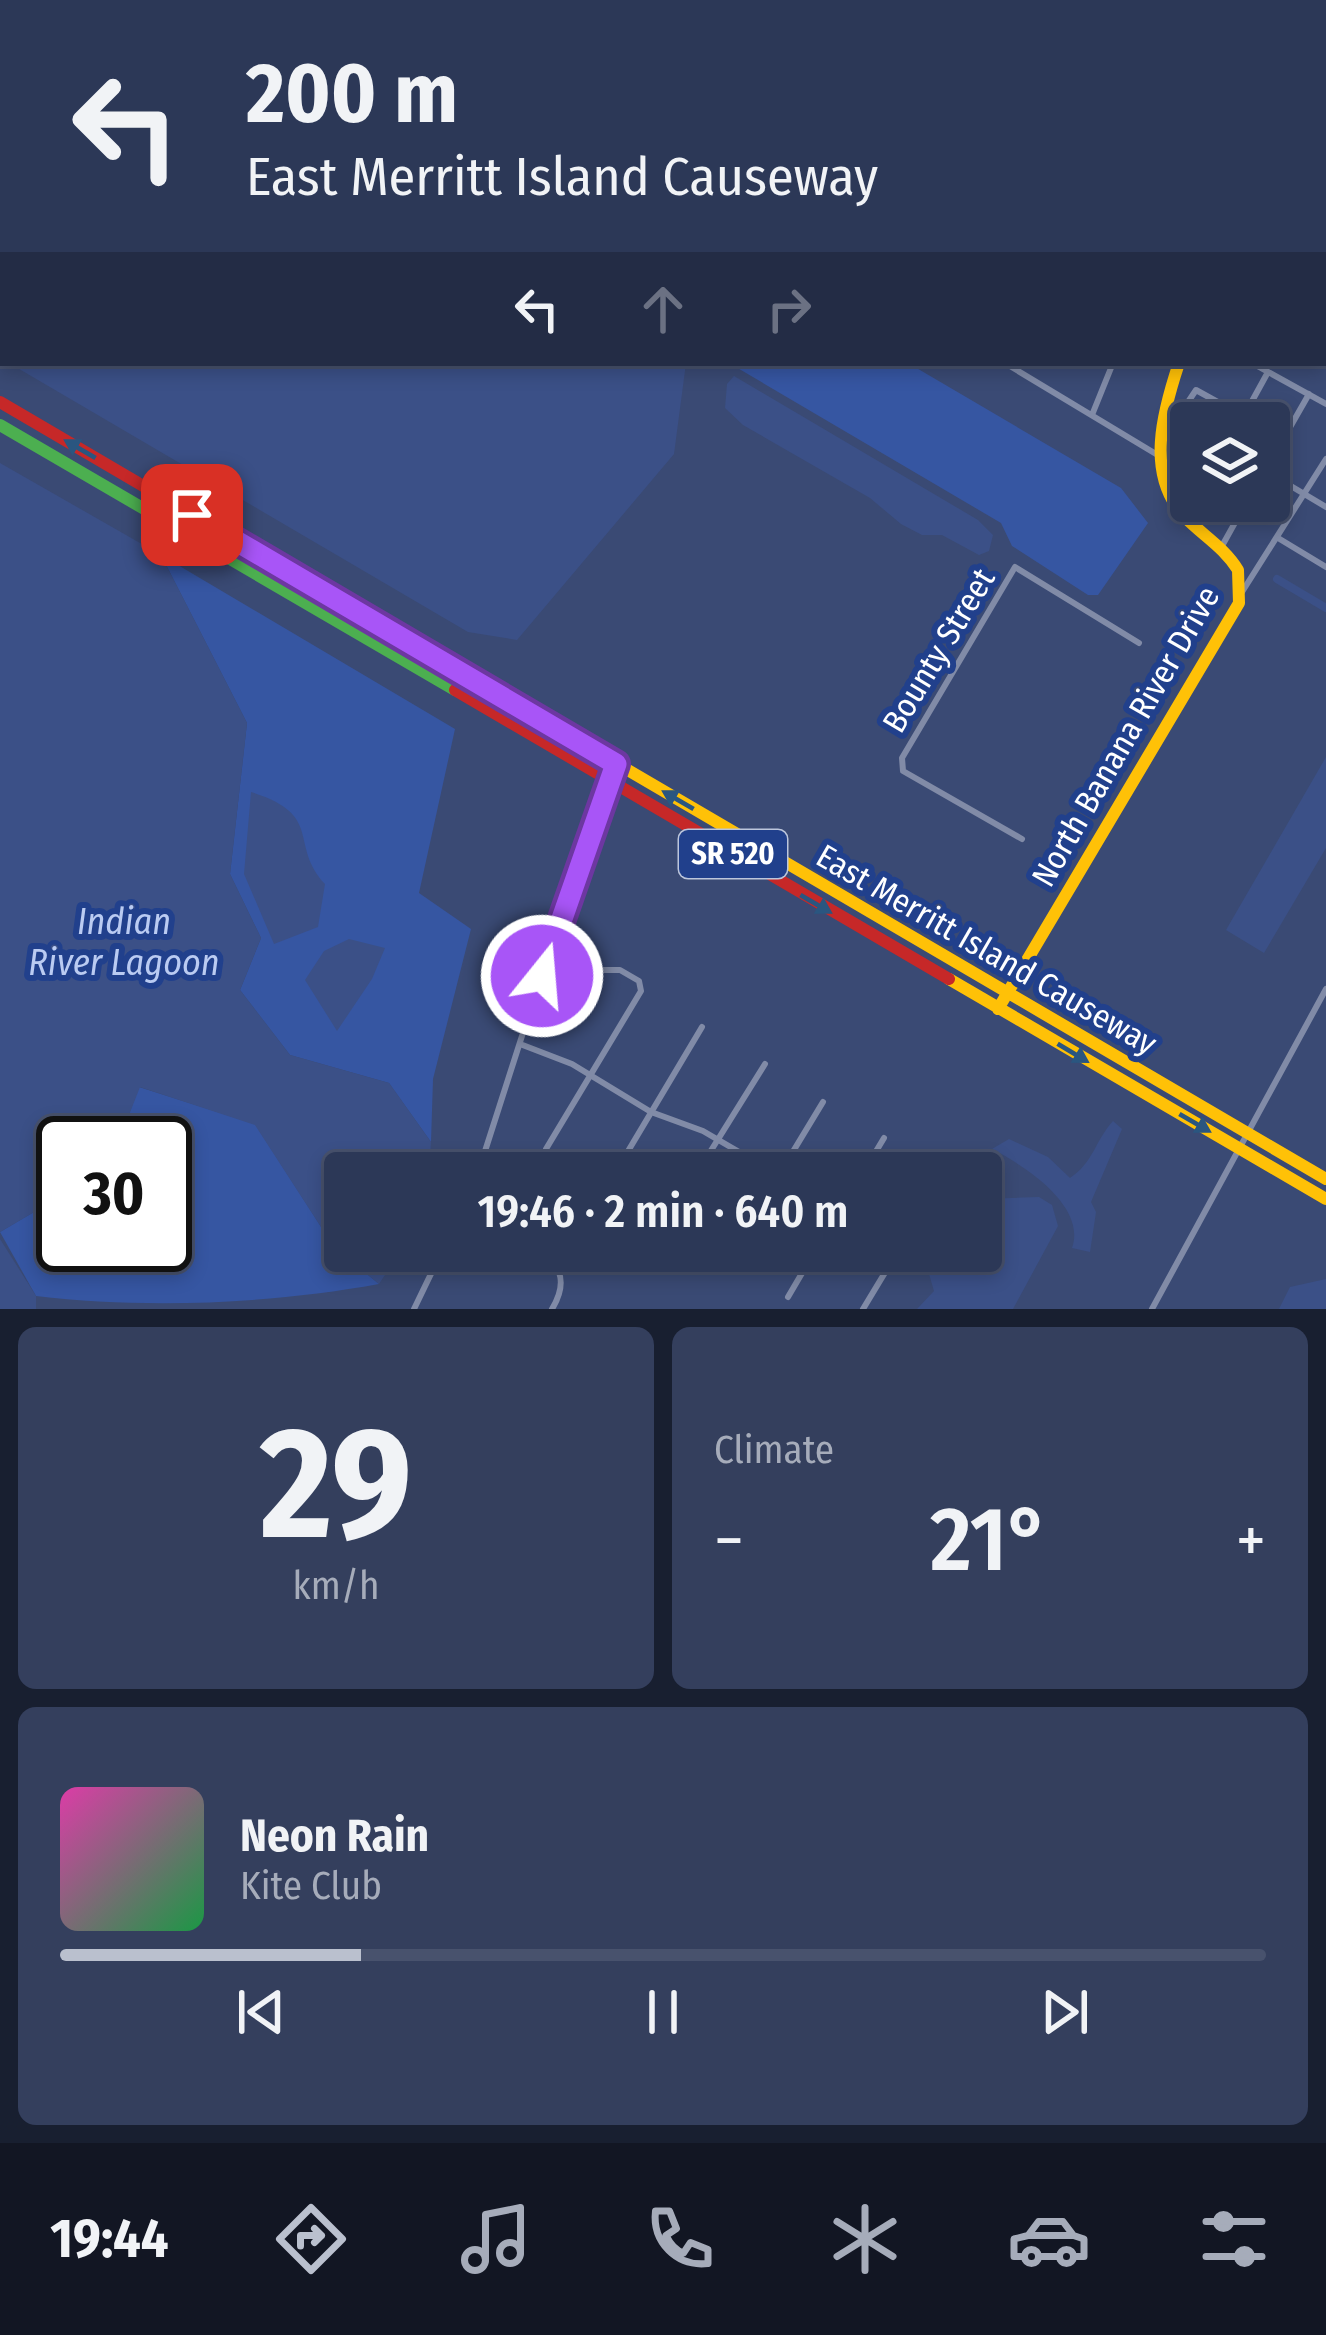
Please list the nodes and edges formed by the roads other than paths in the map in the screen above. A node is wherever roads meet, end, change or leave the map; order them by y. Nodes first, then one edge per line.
1 (1010, 366) edge
2 (1112, 366) edge
3 (1178, 366) edge
4 (1257, 366) edge
5 (1268, 372) junction
6 (1310, 394) junction
7 (1188, 402) edge
8 (1214, 402) edge
9 (1252, 402) edge
10 (0, 403) edge
11 (1326, 404) edge
12 (1092, 415) junction
13 (0, 425) edge
14 (1290, 430) edge
15 (1161, 458) junction
16 (1326, 459) edge
17 (1290, 484) edge
18 (1170, 491) edge
19 (1304, 494) junction
20 (1326, 507) edge
21 (1189, 522) edge
22 (1235, 522) edge
23 (1278, 538) junction
24 (1222, 545) junction
25 (1326, 567) edge
26 (1242, 592) junction
27 (1139, 643) dead end
28 (616, 764) junction
29 (607, 781) junction
30 (1022, 839) dead end
31 (604, 970) dead end
32 (1326, 989) edge
33 (1008, 992) junction
34 (998, 1010) junction
35 (702, 1027) dead end
36 (520, 1044) junction
37 (765, 1064) dead end
38 (591, 1075) junction
39 (823, 1102) dead end
40 (651, 1112) junction
41 (1249, 1135) junction
42 (884, 1138) dead end
43 (718, 1139) junction
44 (546, 1149) dead end
45 (1240, 1149) junction
46 (485, 1152) edge
47 (627, 1152) edge
48 (710, 1152) edge
49 (741, 1152) edge
50 (791, 1152) edge
51 (876, 1152) edge
52 (1326, 1179) edge
53 (1326, 1199) edge
54 (432, 1272) edge
55 (557, 1272) edge
56 (803, 1272) edge
57 (885, 1272) edge
58 (788, 1297) dead end
59 (414, 1309) edge
60 (552, 1309) edge
61 (863, 1309) edge
62 (1152, 1309) edge

1 - 12 street
2 - 12 street
3 - 15 main road
4 - 5 street
5 - 6 street
5 - 9 street
6 - 11 street
6 - 14 street
7 - 8 street
28 -> 10 main road, East Merritt Island Causeway / SR 520
12 - 15 street
13 - 29 main road, East Merritt Island Causeway / SR 520
15 - 18 main road
16 - 19 street
17 - 19 street
19 - 20 street
19 - 23 street
21 - 24 main road, North Banana River Drive
22 - 24 street
23 - 25 street
23 - 26 street
24 - 26 main road, North Banana River Drive
26 - 33 main road, North Banana River Drive
27 - 30 street, Bounty Street
28 - 29 street
33 -> 28 main road, East Merritt Island Causeway / SR 520
29 -> 34 main road, East Merritt Island Causeway / SR 520
29 - 36 street
31 - 38 street
32 - 41 street
33 - 34 main road, North Banana River Drive
33 - 41 main road, East Merritt Island Causeway / SR 520
34 -> 45 main road, East Merritt Island Causeway / SR 520
35 - 40 street
36 - 38 street
36 - 46 street
37 - 43 street
38 - 40 street
38 - 44 street
39 - 50 street
40 - 43 street
40 - 47 street
41 - 45 street
41 - 52 main road, East Merritt Island Causeway / SR 520
42 - 51 street
43 - 48 street
43 - 49 street
45 - 53 main road, East Merritt Island Causeway / SR 520
45 - 62 street
54 - 59 street
55 - 60 street
56 - 58 street
57 - 61 street

